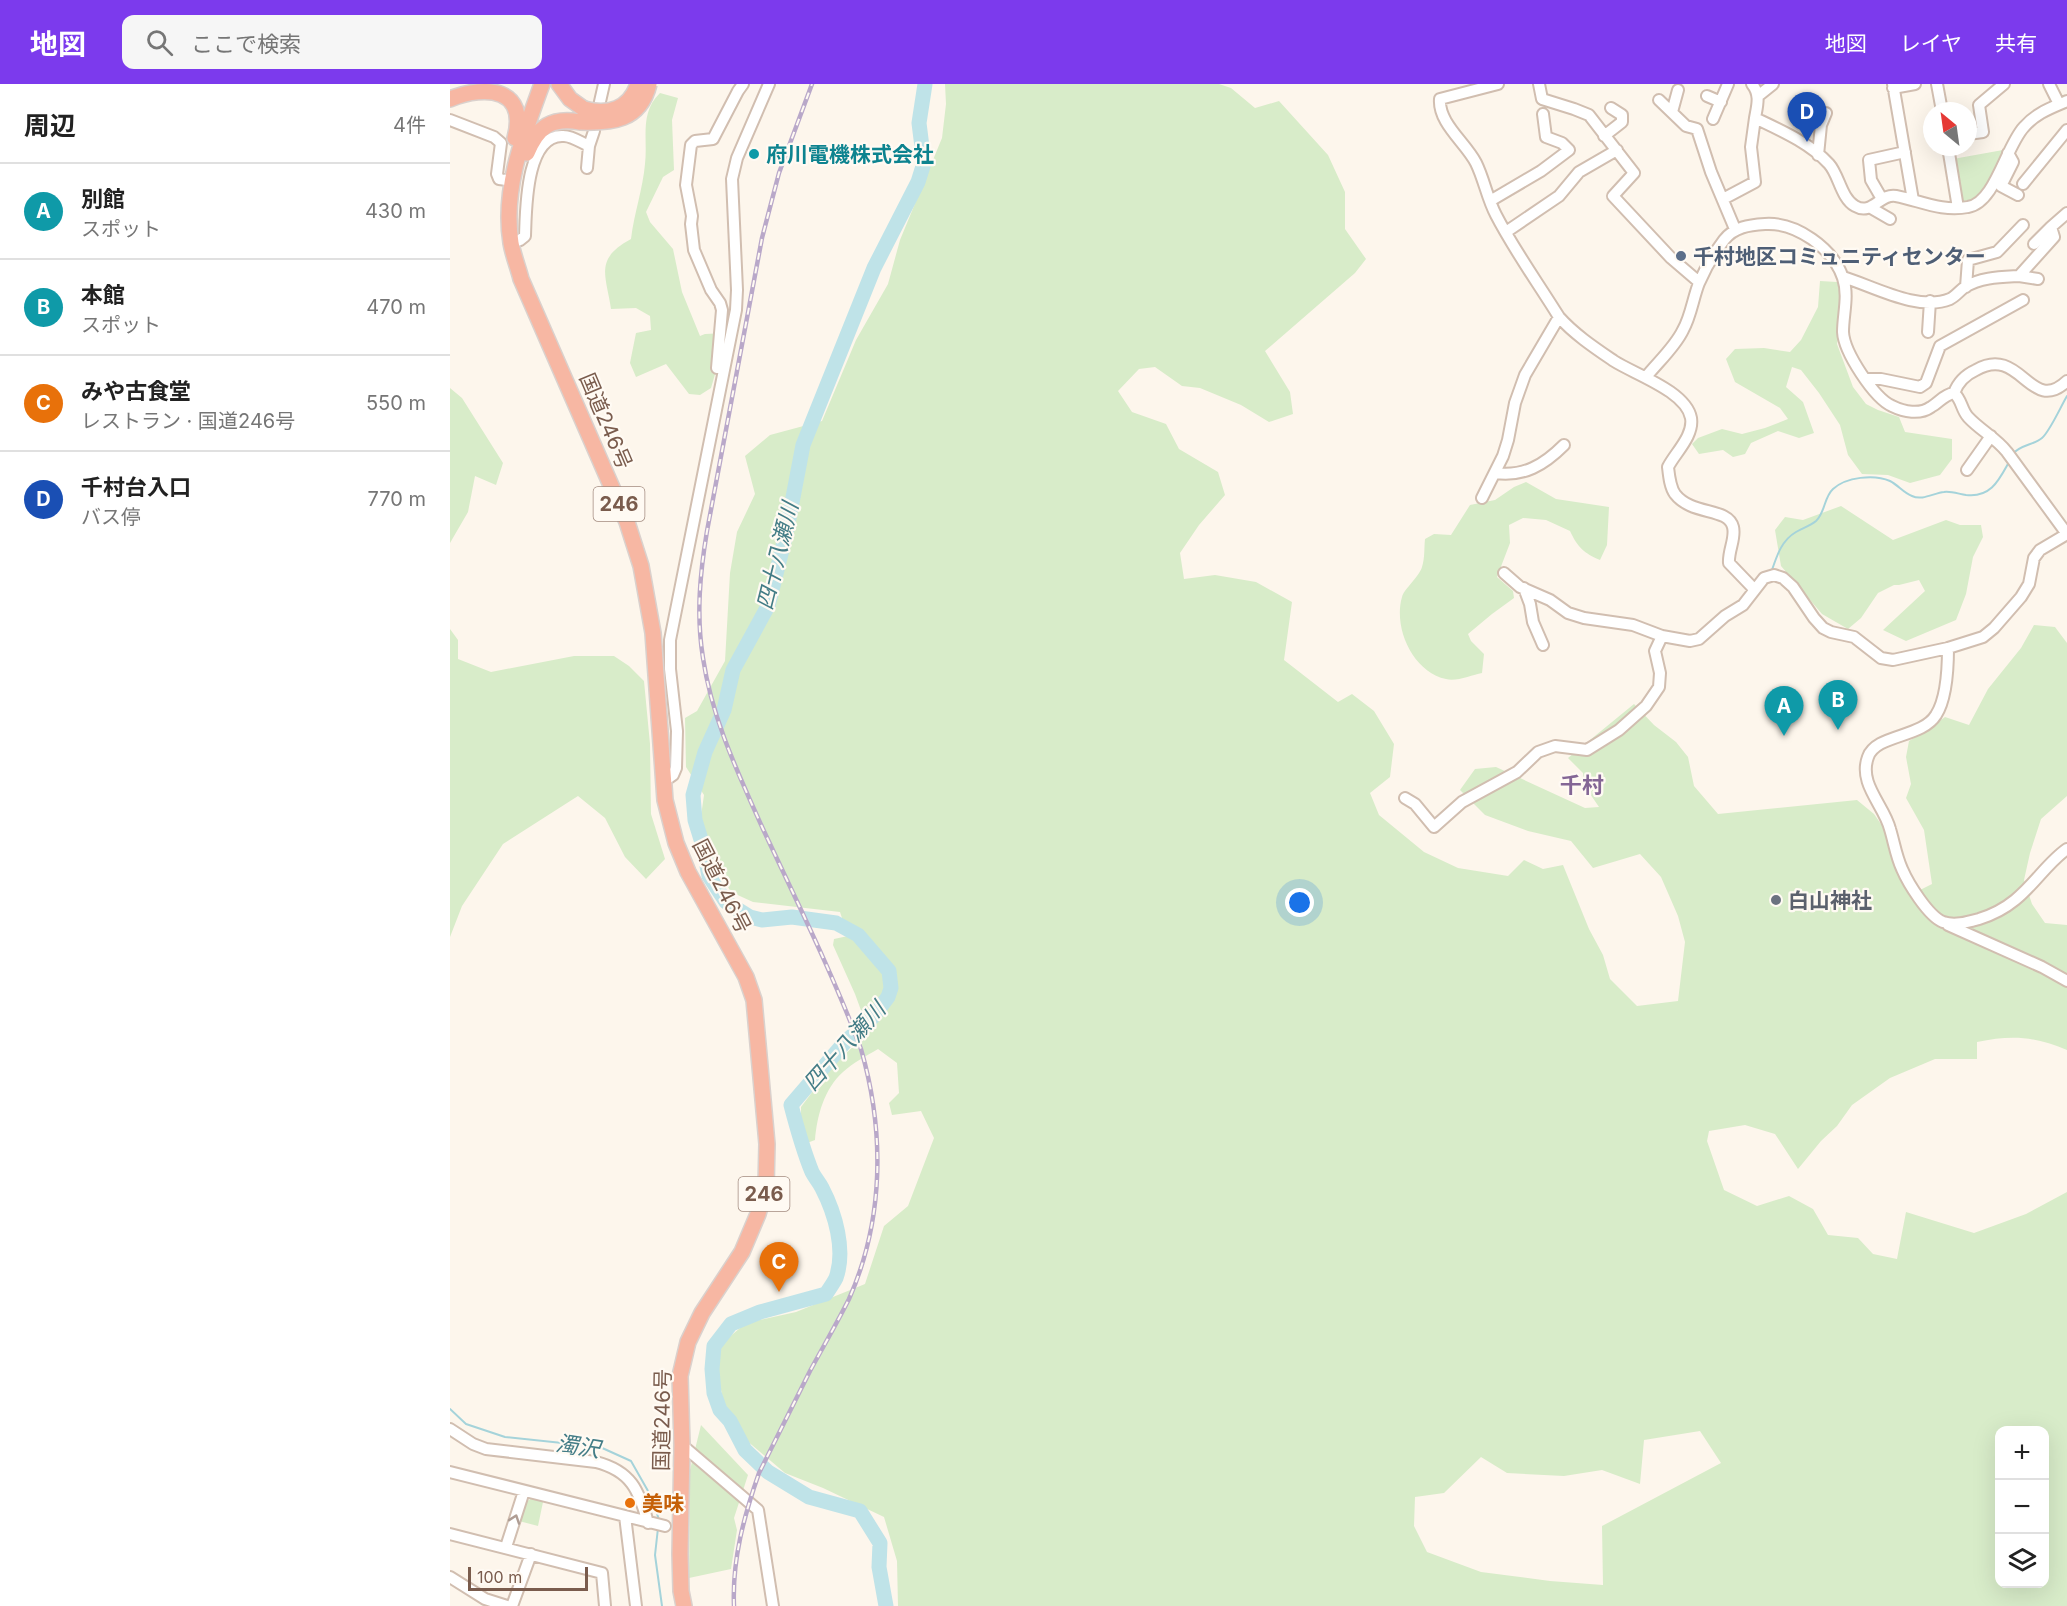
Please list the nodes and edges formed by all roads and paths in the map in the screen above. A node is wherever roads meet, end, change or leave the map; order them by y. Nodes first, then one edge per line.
1 (542, 84) edge
2 (559, 84) edge
3 (604, 84) edge
4 (638, 84) edge
5 (649, 84) edge
6 (743, 84) edge
7 (769, 84) edge
8 (1498, 84) edge
9 (1539, 84) edge
10 (1728, 84) edge
11 (1752, 84) edge
12 (1773, 84) edge
13 (1915, 84) edge
14 (1937, 84) edge
15 (2004, 84) edge
16 (2049, 84) edge
17 (1893, 86) edge
18 (1678, 90) dead end
19 (1707, 96) dead end
20 (1758, 96) junction
21 (450, 99) edge
22 (1659, 100) dead end
23 (1721, 102) junction
24 (1940, 102) edge
25 (2063, 103) edge
26 (1616, 109) dead end
27 (588, 112) junction
28 (1672, 112) junction
29 (1826, 113) dead end
30 (1543, 114) dead end
31 (1755, 118) junction
32 (1713, 119) dead end
33 (450, 120) edge
34 (2067, 130) edge
35 (594, 131) dead end
36 (1977, 133) edge
37 (1604, 136) junction
38 (589, 147) junction
39 (1617, 150) junction
40 (1905, 152) junction
41 (2008, 153) junction
42 (1818, 154) junction
43 (1949, 156) edge
44 (587, 168) dead end
45 (2023, 184) dead end
46 (508, 187) junction
47 (2018, 195) dead end
48 (1723, 199) junction
49 (1882, 199) junction
50 (1913, 200) junction
51 (1490, 201) junction
52 (1871, 208) junction
53 (1958, 208) junction
54 (2067, 213) edge
55 (509, 215) junction
56 (1890, 219) dead end
57 (2051, 227) junction
58 (1735, 229) junction
59 (2023, 230) dead end
60 (1506, 232) junction
61 (511, 243) junction
62 (2034, 244) dead end
63 (2019, 276) junction
64 (1843, 277) junction
65 (2038, 279) dead end
66 (1700, 282) junction
67 (1966, 287) junction
68 (2023, 300) dead end
69 (1930, 301) junction
70 (1559, 317) junction
71 (1928, 332) dead end
72 (1646, 377) junction
73 (1867, 379) junction
74 (2067, 381) edge
75 (719, 392) junction
76 (1954, 393) junction
77 (1991, 436) junction
78 (1564, 445) dead end
79 (1967, 470) dead end
80 (1495, 473) junction
81 (1482, 498) dead end
82 (2067, 534) edge
83 (1504, 573) dead end
84 (1524, 588) junction
85 (1754, 589) junction
86 (1662, 636) junction
87 (1543, 645) dead end
88 (1948, 648) junction
89 (663, 782) junction
90 (1405, 798) dead end
91 (2067, 849) edge
92 (1945, 923) junction
93 (2067, 981) edge
94 (450, 1429) edge
95 (682, 1445) junction
96 (450, 1472) edge
97 (525, 1491) junction
98 (625, 1516) junction
99 (450, 1534) edge
100 (506, 1547) junction
101 (531, 1554) junction
102 (450, 1577) edge
103 (507, 1606) edge
104 (512, 1606) edge
105 (605, 1606) edge
106 (636, 1606) edge
107 (684, 1606) edge
108 (773, 1606) edge

1 - 46 highway, 国道246号 / 246
2 - 27 highway
3 - 27 street
4 - 27 highway, bridge
5 - 27 highway, bridge
6 - 75 street
7 - 75 street
8 - 51 street
9 - 37 street
10 - 23 street
11 - 20 street
12 - 20 street
13 - 17 street
14 - 24 street
15 - 36 street
16 - 25 street
17 - 40 street
18 - 28 street
19 - 23 street
20 - 31 street
21 - 46 highway
22 - 28 street
23 - 32 street
25 - 41 street
26 - 37 street
27 - 55 highway
28 - 48 street
29 - 42 street
30 - 51 street
31 - 42 street
31 - 48 street
33 - 46 street
34 - 45 street
35 - 38 street
37 - 39 street
38 - 44 street
38 - 61 street
39 - 60 street
39 - 66 street
40 - 49 street
40 - 50 street
41 - 47 street
41 - 53 street
42 - 52 street
43 - 53 street
46 - 55 highway, 国道246号 / 246
48 - 58 street
49 - 50 street
49 - 52 street
50 - 53 street
51 - 60 street
52 - 56 street
54 - 57 street
55 - 61 highway, 国道246号 / 246
57 - 62 street
57 - 63 street
58 - 64 street
58 - 66 street
59 - 67 street
60 - 70 street
61 - 89 highway, 国道246号 / 246
63 - 65 street
63 - 67 street
64 - 69 street
64 - 73 street
66 - 72 street
67 - 69 street
68 - 73 street
69 - 71 street
70 - 72 street
70 - 80 street
72 - 85 street
73 - 76 street
74 - 76 street
75 - 89 street
76 - 77 street
77 - 79 street
77 - 82 street
78 - 80 street
80 - 81 street
82 - 88 street
83 - 84 street
84 - 86 street
84 - 87 street
85 - 86 street
85 - 88 street
86 - 90 street
88 - 92 street
89 - 95 highway, 国道246号 / 246
91 - 92 street
92 - 93 street
94 - 98 street
95 - 107 highway, 国道246号 / 246
95 - 108 street
96 - 97 street
97 - 98 street
100 -> 97 street
98 - 106 street
99 - 100 street
100 - 101 street
101 - 104 street
101 - 105 street
102 - 103 street

